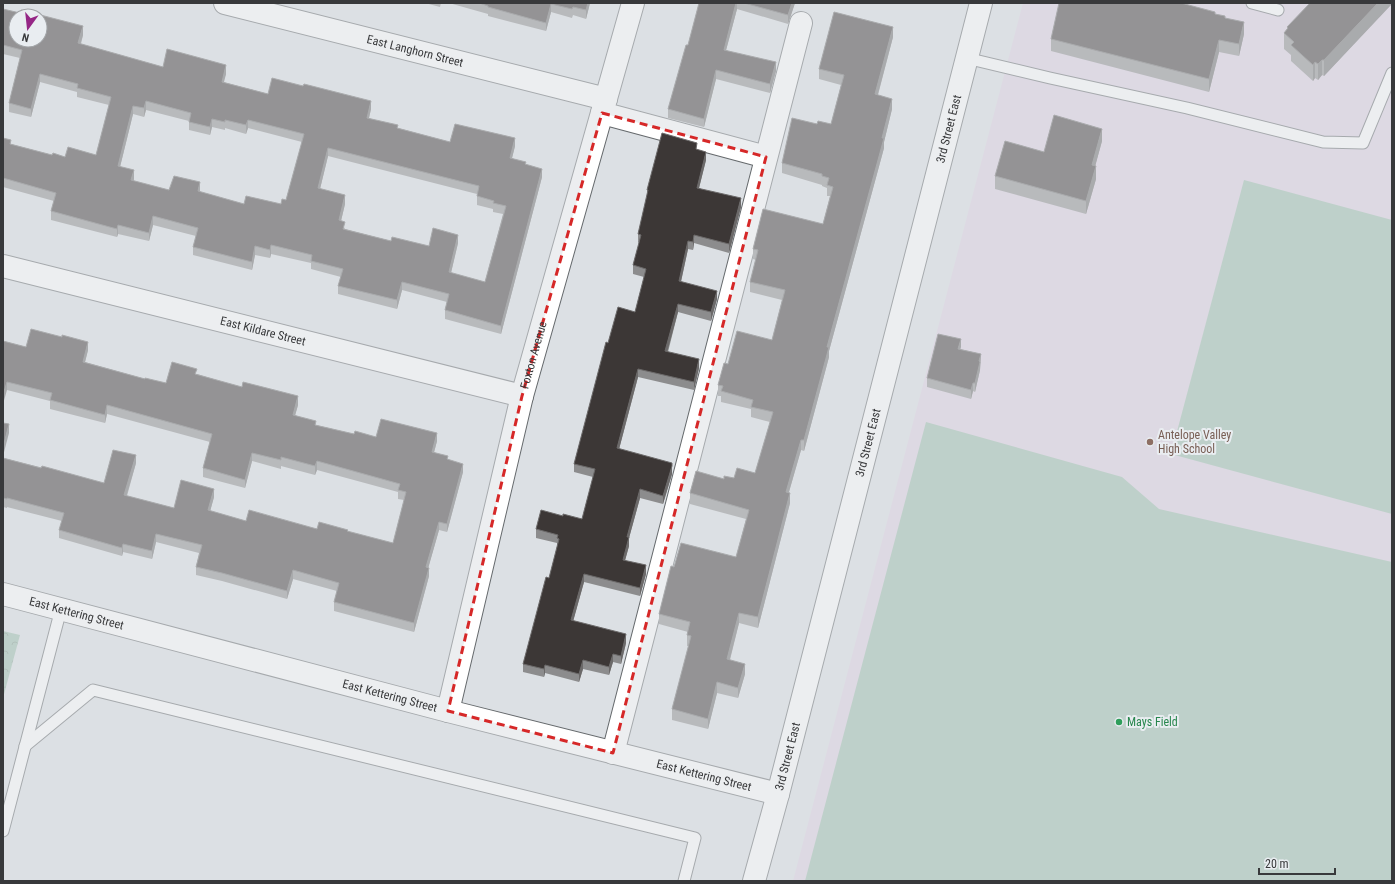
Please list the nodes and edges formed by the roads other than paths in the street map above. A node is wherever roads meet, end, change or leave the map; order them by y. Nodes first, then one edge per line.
1 (225, 3) edge
2 (633, 3) edge
3 (980, 3) edge
4 (1252, 3) edge
5 (1278, 10) dead end
6 (801, 24) dead end
7 (966, 58) junction
8 (1392, 73) edge
9 (604, 106) junction
10 (766, 157) junction
11 (3, 266) edge
12 (522, 396) junction
13 (3, 594) edge
14 (61, 609) junction
15 (448, 711) junction
16 (25, 746) junction
17 (613, 753) junction
18 (778, 794) junction
19 (3, 831) edge
20 (684, 881) edge
21 (754, 881) edge

1 - 9 street, East Langhorn Street
2 - 9 street, Foxton Avenue
3 - 7 street, 3rd Street East
4 - 5 lane
6 - 10 street
7 - 8 lane
7 - 18 street, 3rd Street East
9 - 10 street, East Langhorn Street
9 - 12 street, Foxton Avenue
10 - 17 street
11 - 12 street, East Kildare Street
12 - 15 street, Foxton Avenue
13 - 14 street, East Kettering Street
14 - 15 street, East Kettering Street
14 - 16 lane
15 - 17 street, East Kettering Street
16 - 19 lane
16 - 20 lane
17 - 18 street, East Kettering Street
18 - 21 street, 3rd Street East

